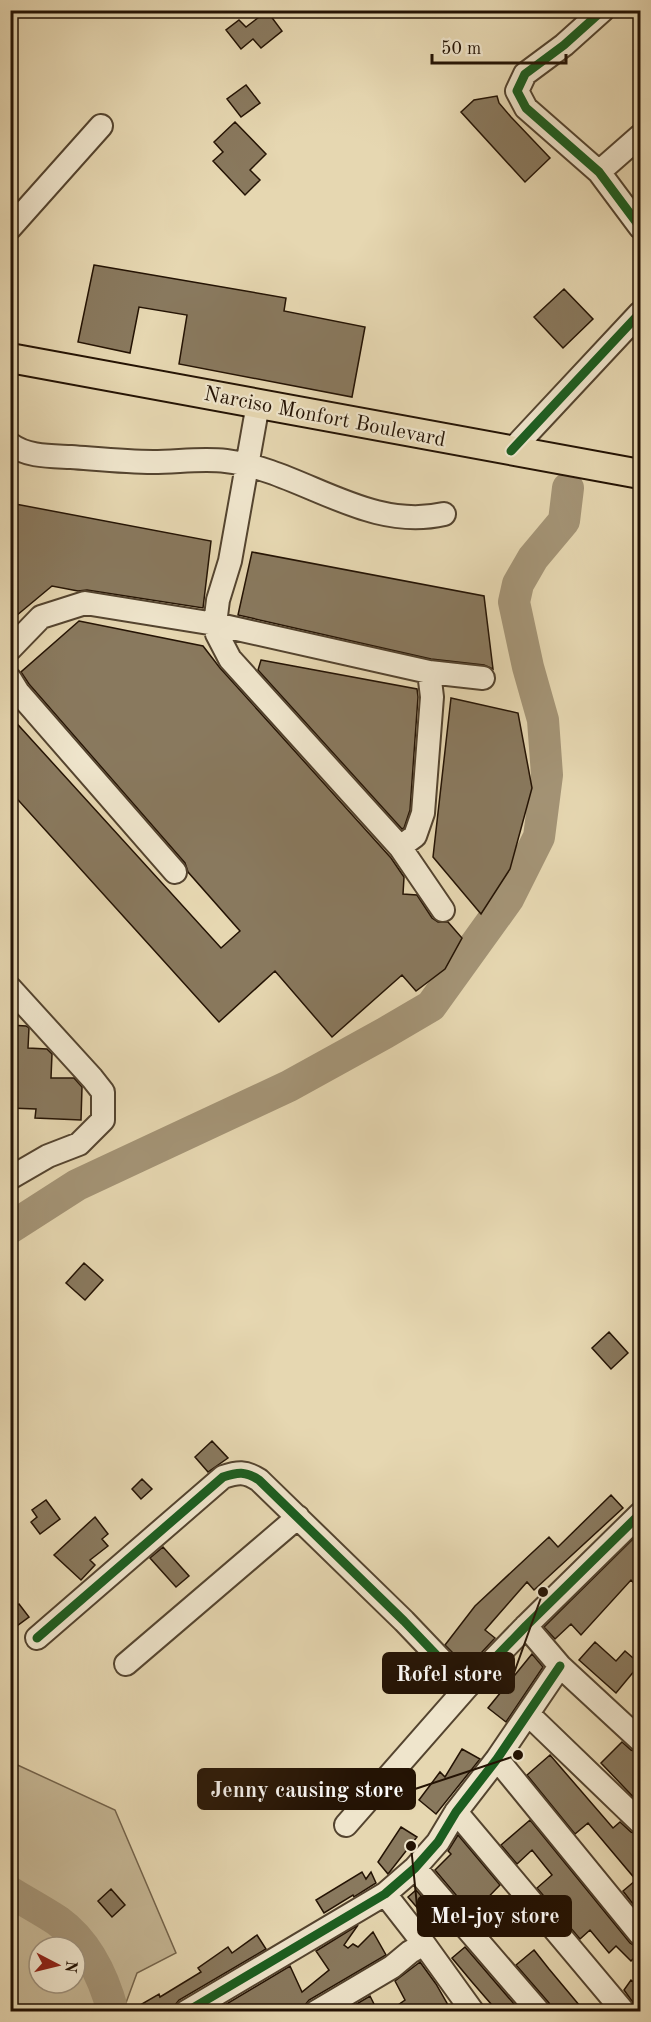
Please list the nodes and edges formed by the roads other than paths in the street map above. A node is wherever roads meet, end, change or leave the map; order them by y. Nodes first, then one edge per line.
1 (603, 10) edge
2 (101, 126) dead end
3 (640, 136) edge
4 (599, 172) junction
5 (640, 227) edge
6 (10, 228) edge
7 (640, 314) edge
8 (10, 358) edge
9 (258, 404) junction
10 (10, 444) edge
11 (511, 451) junction
12 (247, 464) junction
13 (640, 474) edge
14 (444, 514) dead end
15 (215, 624) junction
16 (10, 649) edge
17 (429, 672) junction
18 (483, 678) dead end
19 (10, 679) edge
20 (400, 847) junction
21 (175, 872) dead end
22 (443, 910) dead end
23 (10, 988) edge
24 (10, 1178) edge
25 (640, 1514) edge
26 (298, 1517) junction
27 (526, 1626) junction
28 (37, 1638) dead end
29 (126, 1665) dead end
30 (560, 1666) junction
31 (467, 1687) junction
32 (528, 1714) junction
33 (640, 1740) edge
34 (497, 1759) junction
35 (456, 1812) junction
36 (640, 1822) edge
37 (346, 1825) dead end
38 (415, 1868) junction
39 (385, 1894) junction
40 (640, 1934) edge
41 (424, 1944) junction
42 (186, 2012) edge
43 (316, 2012) edge
44 (472, 2012) edge
45 (539, 2012) edge
46 (624, 2012) edge

1 - 4 street
2 - 6 street
3 - 4 street
4 - 5 street
7 - 11 street
8 - 9 main road, Narciso Monfort Boulevard
9 - 11 main road, Narciso Monfort Boulevard
9 - 12 street
10 - 12 street
11 - 13 main road, Narciso Monfort Boulevard
12 - 14 street
12 - 15 street
15 - 16 street
15 - 17 street
15 - 20 street
17 - 18 street
17 - 20 street
19 - 21 street
20 - 22 street
23 - 24 street
25 - 27 street
26 - 28 street
26 - 29 street
26 - 31 street
27 - 30 street
27 - 31 street
30 - 32 street
30 - 33 street
31 - 37 street
32 - 34 street
32 - 36 street
34 - 35 street
34 - 40 street
35 - 38 street
35 - 46 street
38 - 39 street
38 - 45 street
39 - 41 street
39 - 42 street
41 - 43 street
41 - 44 street

